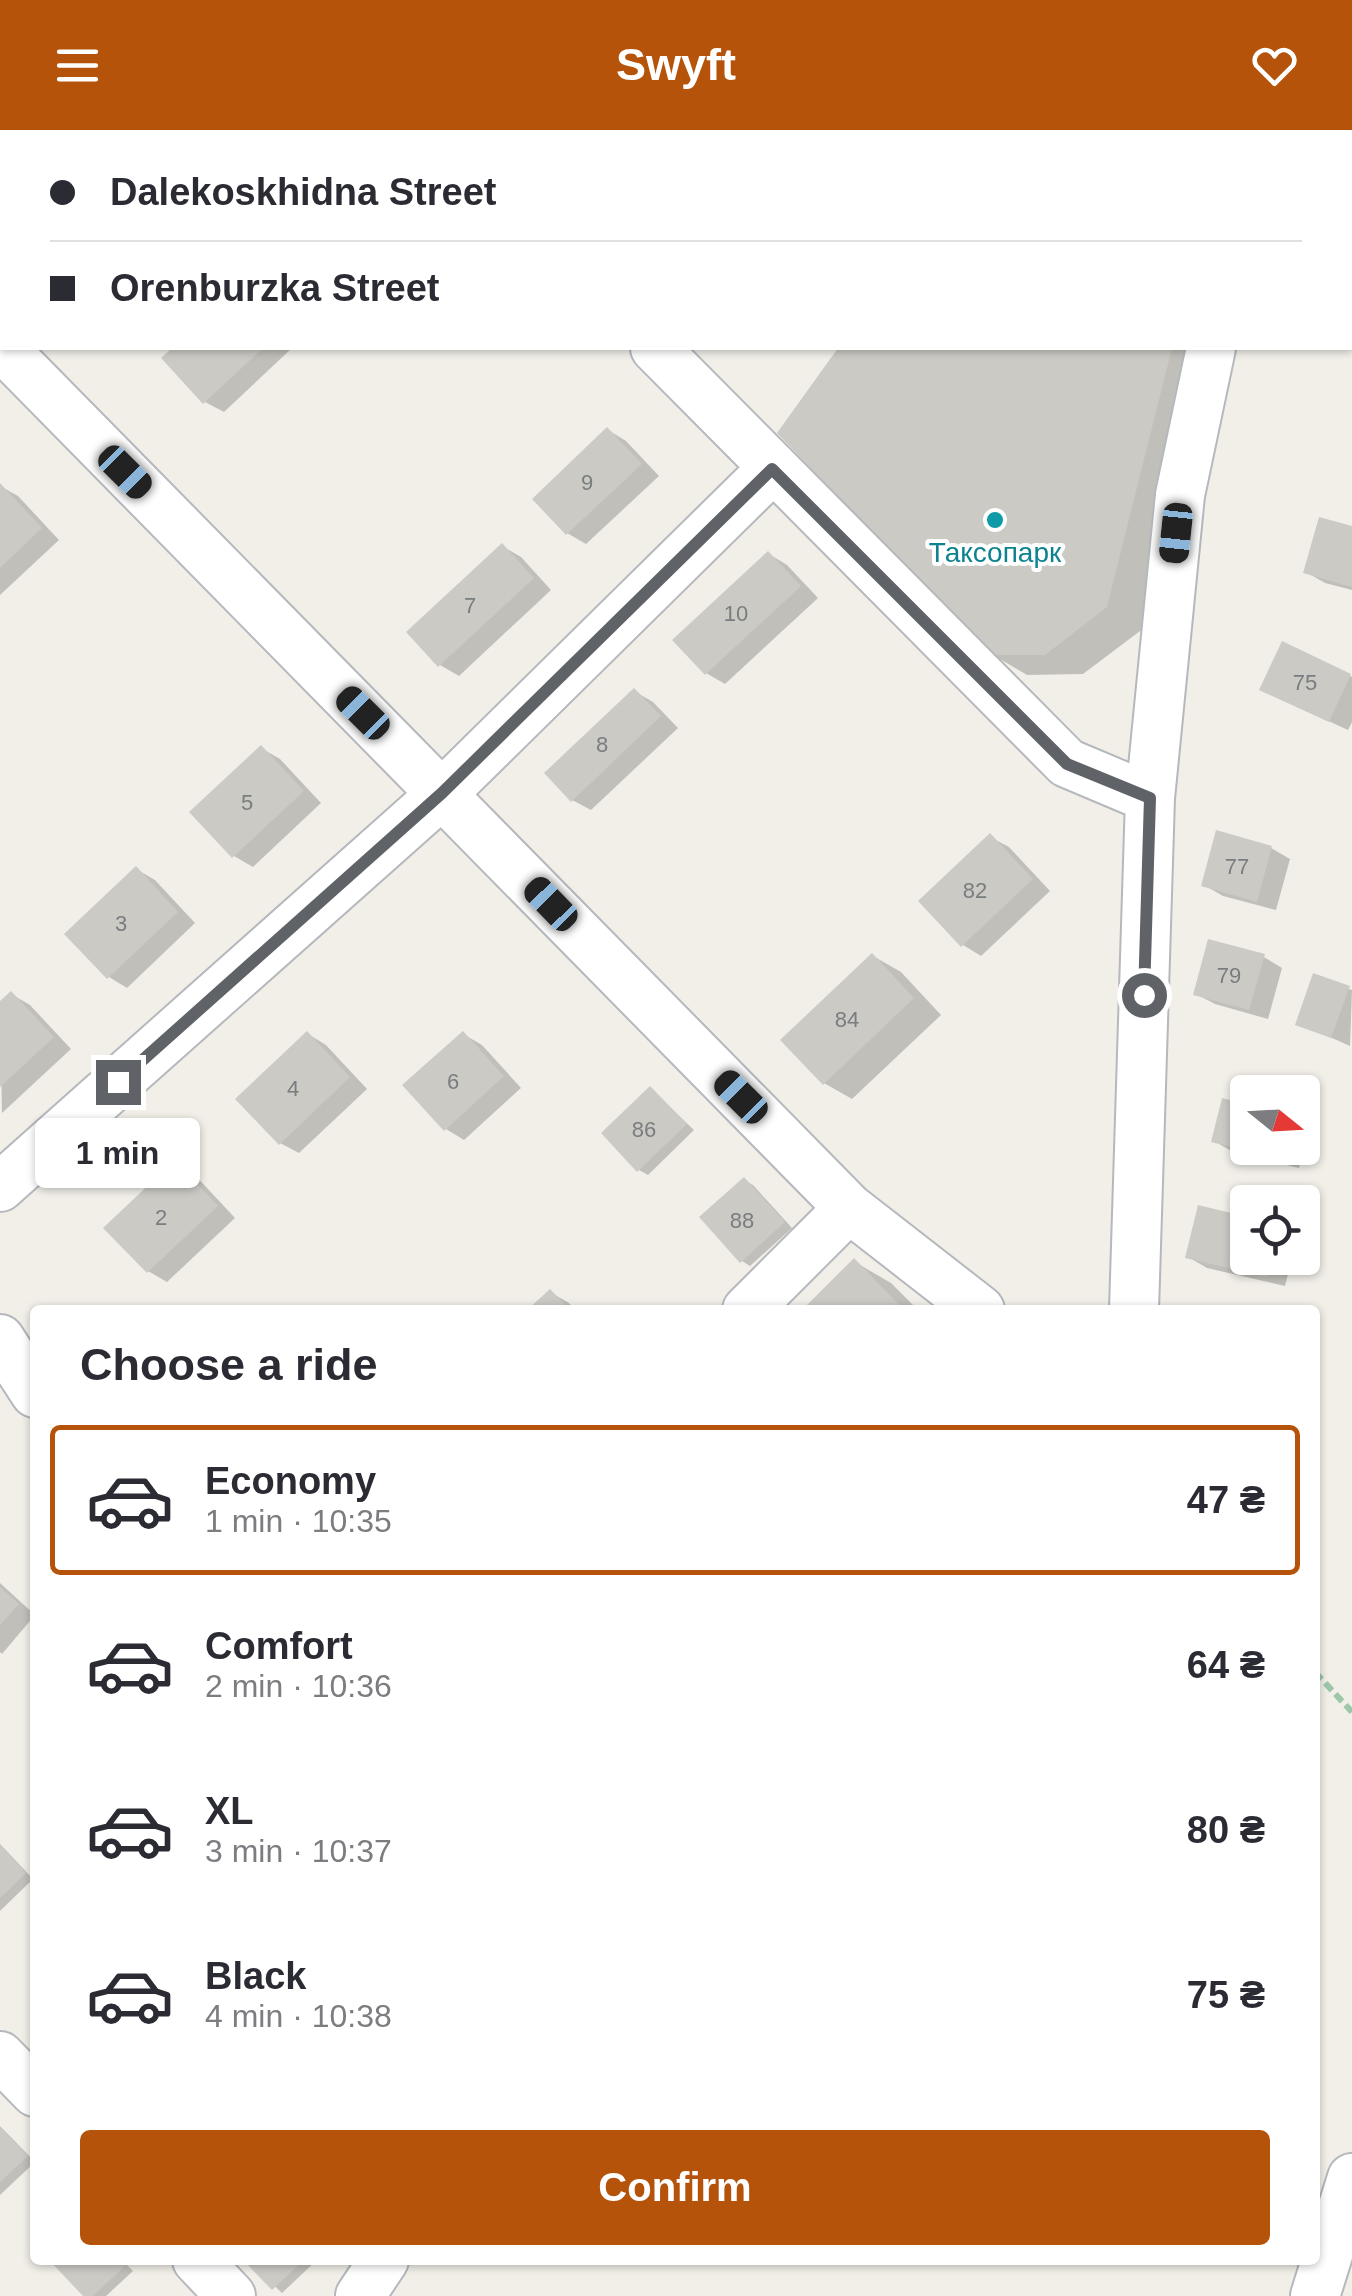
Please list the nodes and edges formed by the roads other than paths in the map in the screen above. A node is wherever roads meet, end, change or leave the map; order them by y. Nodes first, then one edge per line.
1 (657, 350) edge
2 (1210, 350) edge
3 (14, 360) edge
4 (772, 469) junction
5 (442, 793) junction
6 (1150, 798) junction
7 (0, 1187) edge
8 (850, 1208) junction
9 (752, 1305) edge
10 (974, 1305) edge
11 (1134, 1305) edge
12 (0, 1339) edge
13 (30, 1385) edge
14 (0, 2056) edge
15 (30, 2087) edge
16 (1352, 2178) edge
17 (201, 2265) edge
18 (381, 2265) edge
19 (231, 2296) edge
20 (360, 2296) edge
21 (1314, 2296) edge

1 - 4 street
2 - 6 street
3 - 5 street
4 - 5 street
4 - 6 street
5 - 7 street
5 - 8 street
6 - 11 street
8 - 9 street
8 - 10 street
12 - 13 street
14 - 15 street
16 - 21 street
17 - 19 street
18 - 20 street

